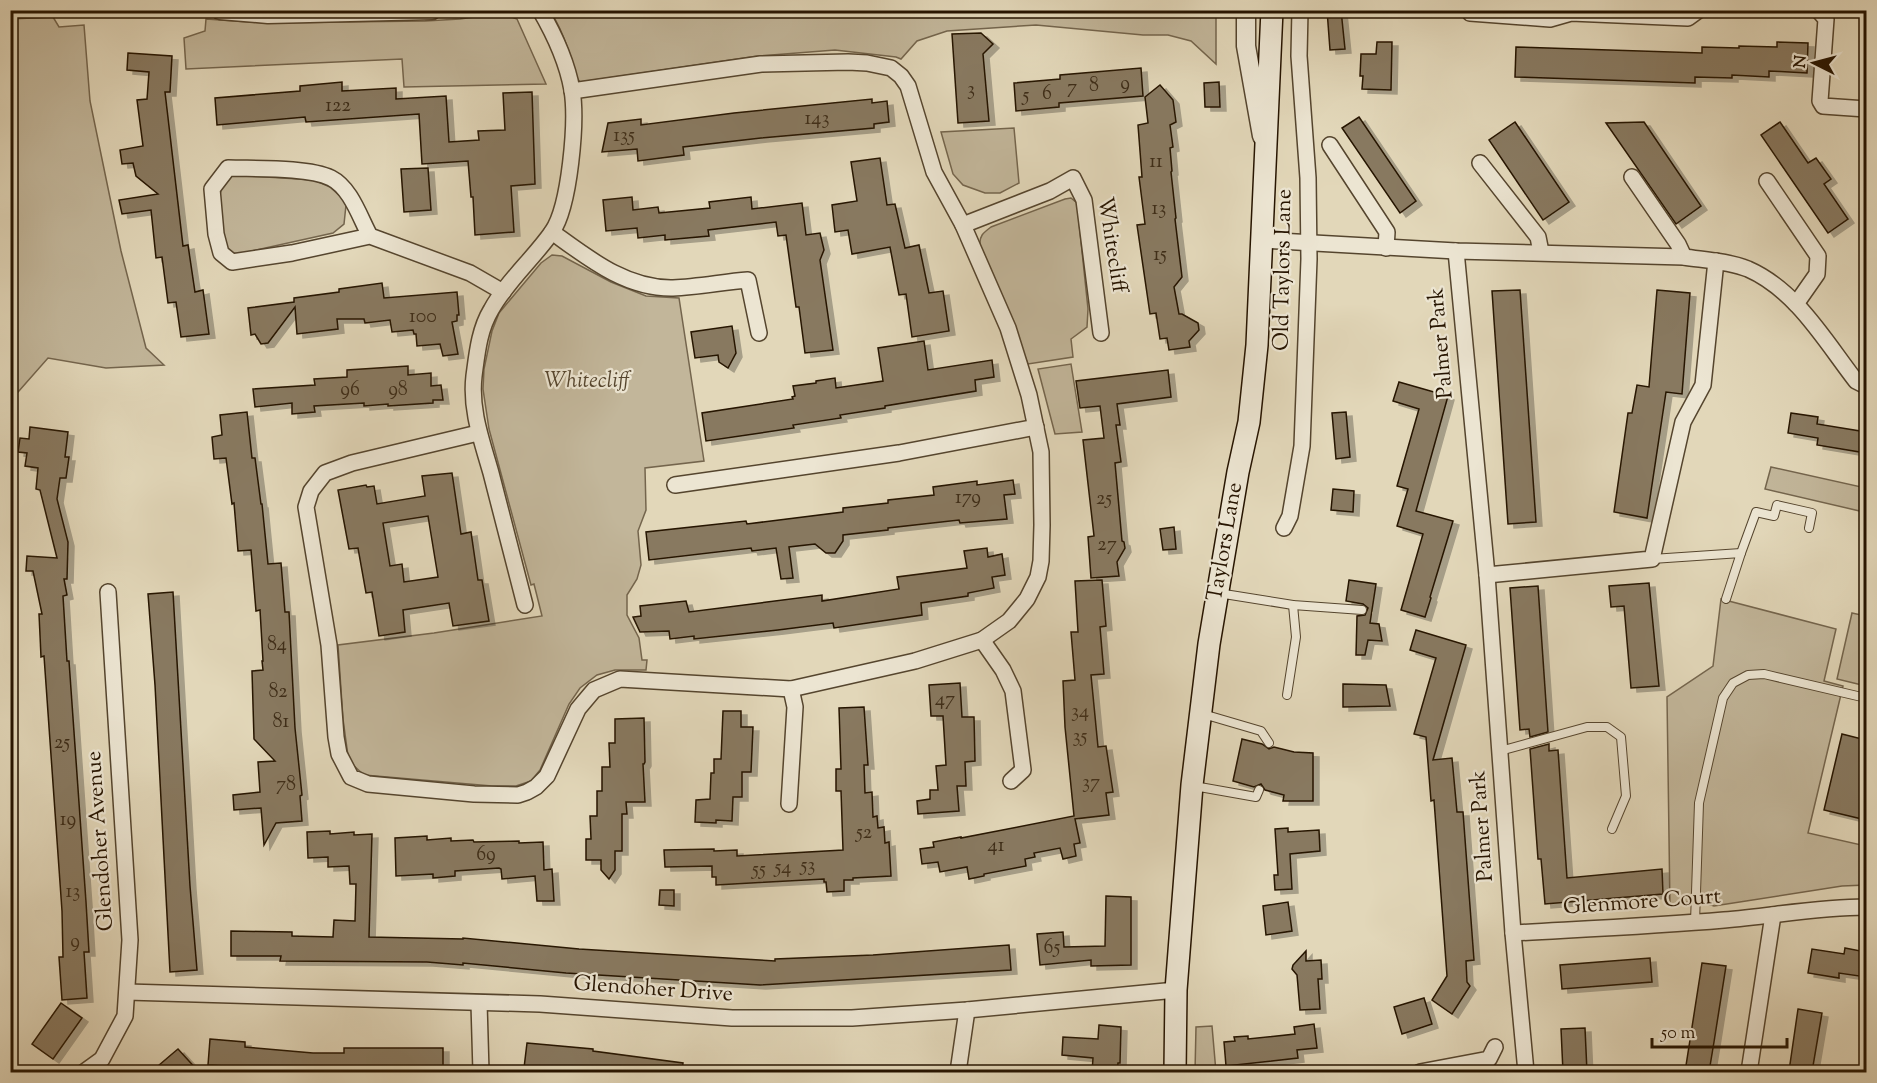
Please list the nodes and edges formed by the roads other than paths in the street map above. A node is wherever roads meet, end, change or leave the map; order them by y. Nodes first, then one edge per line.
1 (220, 10) edge
2 (432, 10) edge
3 (540, 10) edge
4 (1246, 10) edge
5 (1272, 10) edge
6 (1300, 10) edge
7 (1468, 10) edge
8 (1699, 10) edge
9 (1818, 10) edge
10 (572, 91) junction
11 (1866, 109) edge
12 (1330, 145) dead end
13 (1266, 162) junction
14 (1480, 164) dead end
15 (1632, 177) dead end
16 (1767, 181) dead end
17 (963, 225) junction
18 (552, 231) junction
19 (370, 236) junction
20 (1262, 240) junction
21 (1309, 243) junction
22 (1386, 248) junction
23 (1456, 251) junction
24 (1541, 252) junction
25 (1684, 257) junction
26 (1716, 261) junction
27 (503, 292) junction
28 (1796, 304) junction
29 (759, 333) dead end
30 (1101, 333) dead end
31 (1866, 386) edge
32 (1036, 427) junction
33 (478, 433) junction
34 (675, 485) dead end
35 (1284, 528) dead end
36 (1809, 528) dead end
37 (1741, 553) junction
38 (1652, 559) junction
39 (1487, 575) junction
40 (108, 592) dead end
41 (1217, 593) junction
42 (1725, 599) dead end
43 (525, 605) dead end
44 (1293, 605) junction
45 (1362, 610) dead end
46 (982, 640) junction
47 (791, 689) junction
48 (1287, 695) dead end
49 (1866, 698) edge
50 (1201, 714) junction
51 (1269, 743) dead end
52 (1499, 751) junction
53 (1011, 781) dead end
54 (1192, 785) junction
55 (1259, 790) dead end
56 (789, 804) dead end
57 (1612, 829) dead end
58 (1866, 907) edge
59 (1773, 915) junction
60 (1695, 922) junction
61 (1513, 933) junction
62 (1176, 990) junction
63 (127, 992) junction
64 (479, 1003) junction
65 (967, 1010) junction
66 (1495, 1047) dead end
67 (84, 1072) edge
68 (481, 1072) edge
69 (958, 1072) edge
70 (1174, 1072) edge
71 (1420, 1072) edge
72 (1526, 1072) edge
73 (1749, 1072) edge

1 - 2 street
3 - 10 street
4 - 13 street
5 - 13 main road, Taylors Lane
6 - 21 street, Old Taylors Lane
7 - 8 street
9 - 11 street
10 - 17 street
10 - 18 street
12 - 22 street
13 - 20 main road, Taylors Lane
14 - 24 street
15 - 25 street
16 - 28 street
17 - 30 street, Whitecliff
17 - 32 street
18 - 27 street
18 - 29 street
19 - 19 street
19 - 27 street
20 - 21 street
20 - 41 main road, Taylors Lane
21 - 22 street
21 - 35 street, Old Taylors Lane
22 - 23 street
23 - 24 street
23 - 39 street, Palmer Park
24 - 25 street
25 - 26 street
26 - 28 street
26 - 38 street
27 - 33 street
28 - 31 street
32 - 34 street
32 - 46 street
33 - 43 street
33 - 47 street
36 - 37 lane
37 - 38 lane
37 - 42 lane
38 - 39 street
39 - 52 street, Palmer Park
40 - 63 street, Glendoher Avenue
41 - 44 lane
41 - 50 main road, Taylors Lane
44 - 45 lane
44 - 48 lane
46 - 47 street
46 - 53 street
47 - 56 street
49 - 60 lane
50 - 51 lane
50 - 54 main road, Taylors Lane
52 - 57 lane
52 - 61 street, Palmer Park
54 - 55 lane
54 - 62 main road, Taylors Lane
58 - 59 street, Glenmore Court
59 - 60 street, Glenmore Court
59 - 73 street
60 - 61 street, Glenmore Court
61 - 72 street, Palmer Park
62 - 65 street, Glendoher Drive
62 - 70 main road, Taylors Lane
63 - 64 street, Glendoher Drive
63 - 67 street, Glendoher Avenue
64 - 65 street, Glendoher Drive
64 - 68 street
65 - 69 street
66 - 71 street

